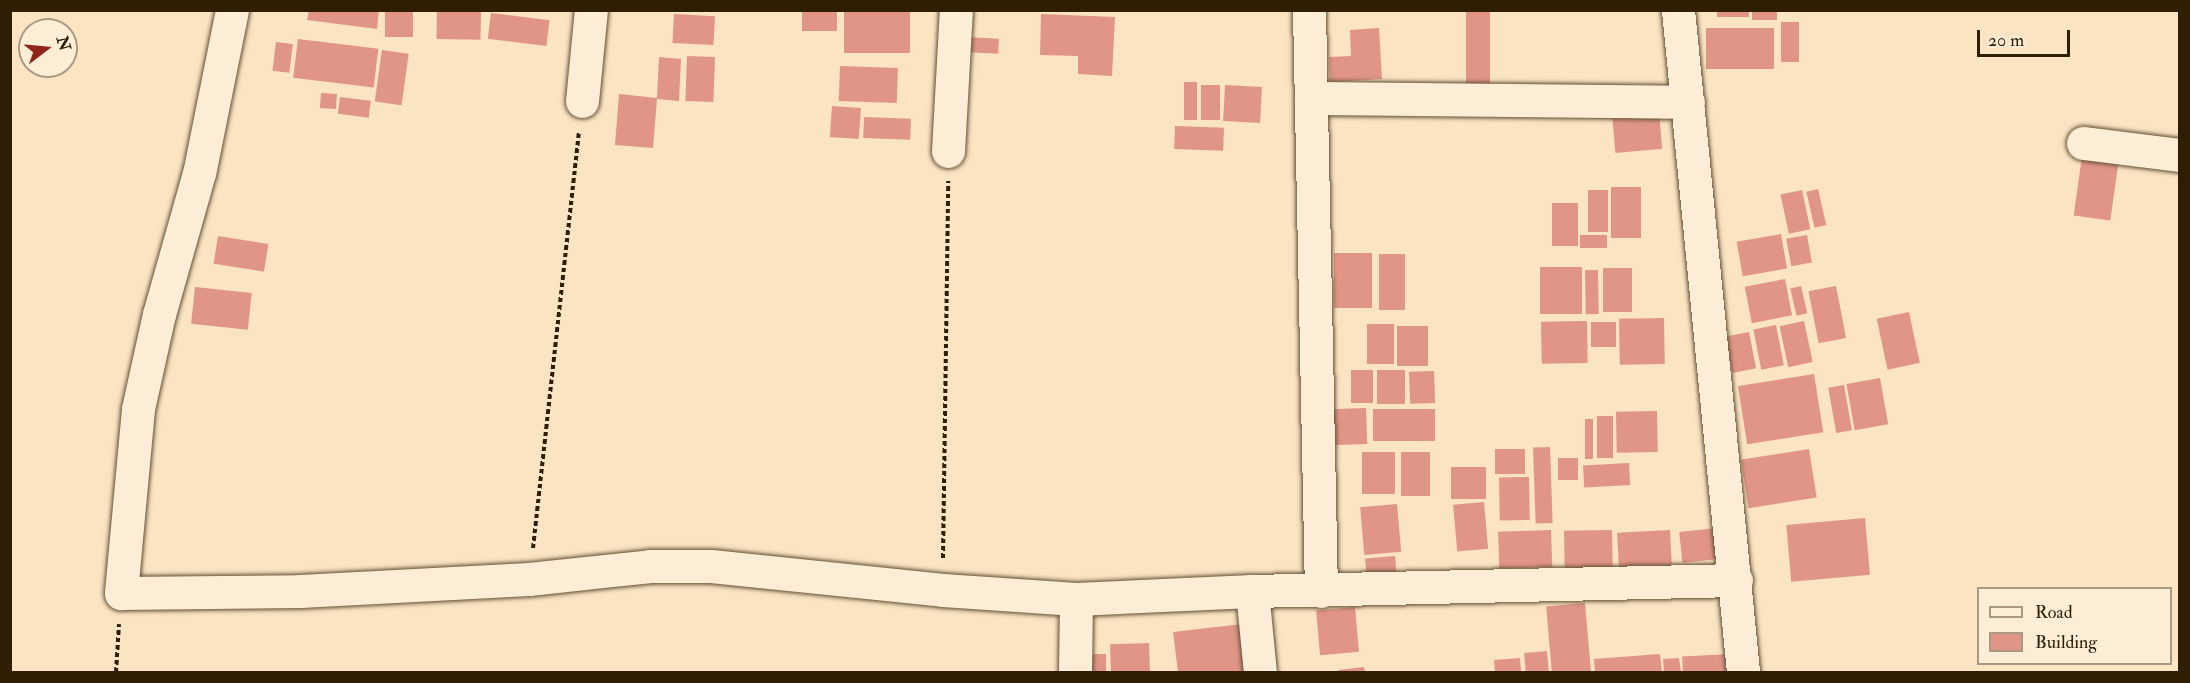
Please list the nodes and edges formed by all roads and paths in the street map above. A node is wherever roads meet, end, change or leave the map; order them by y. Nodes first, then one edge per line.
1 (232, 10) edge
2 (591, 10) edge
3 (956, 10) edge
4 (1309, 10) edge
5 (1678, 10) edge
6 (1311, 98) junction
7 (582, 101) joint
8 (1688, 102) junction
9 (2083, 143) dead end
10 (948, 151) joint
11 (2180, 155) edge
12 (530, 579) junction
13 (1736, 580) junction
14 (943, 590) junction
15 (1252, 591) junction
16 (1321, 591) junction
17 (122, 593) junction
18 (1076, 598) junction
19 (116, 672) edge
20 (1075, 672) edge
21 (1260, 672) edge
22 (1743, 672) edge

1 - 17 street
2 - 7 street
3 - 10 street
4 - 6 street
5 - 8 street
6 - 8 street
6 - 16 street
7 - 12 path
8 - 13 street
9 - 11 street
10 - 14 path
12 - 14 street
12 - 17 street
13 - 16 street
13 - 22 street
14 - 18 street
15 - 16 street
15 - 18 street
15 - 21 street
17 - 19 path
18 - 20 street

